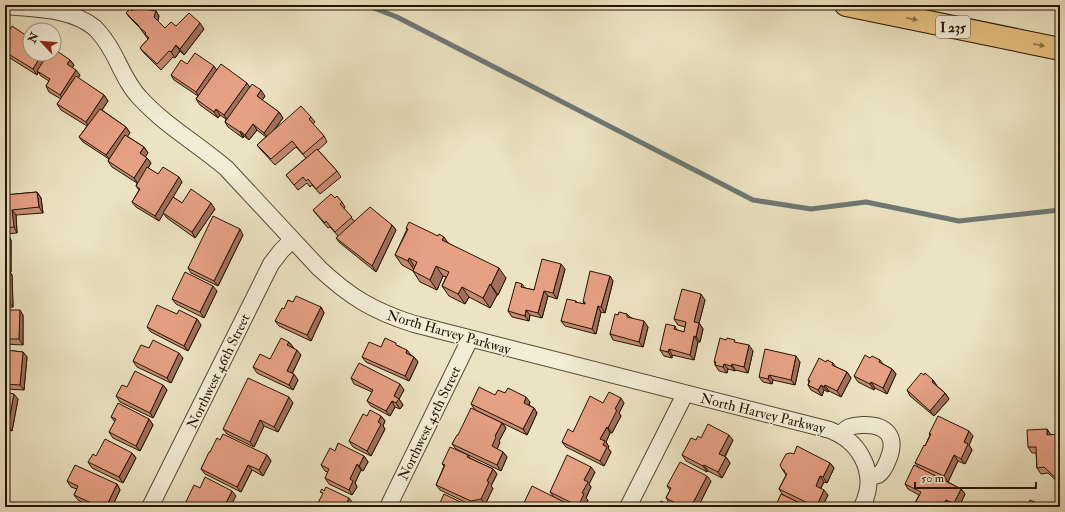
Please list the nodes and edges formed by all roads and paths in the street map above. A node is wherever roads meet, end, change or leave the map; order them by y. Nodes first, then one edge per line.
1 (846, 5) edge
2 (5, 6) edge
3 (1060, 49) edge
4 (292, 240) junction
5 (470, 339) junction
6 (685, 394) junction
7 (841, 434) junction
8 (869, 477) junction
9 (863, 505) edge
10 (150, 507) edge
11 (388, 507) edge
12 (628, 507) edge

1 -> 3 highway, I 235
2 - 4 street, North Harvey Parkway
4 - 5 street, North Harvey Parkway
4 - 10 street, Northwest 46th Street
5 - 6 street, North Harvey Parkway
5 - 11 street, Northwest 45th Street
6 - 7 street, North Harvey Parkway
6 - 12 street
7 - 8 street, North Harvey Parkway
7 - 8 street, North Harvey Parkway
8 - 9 street, North Harvey Parkway

